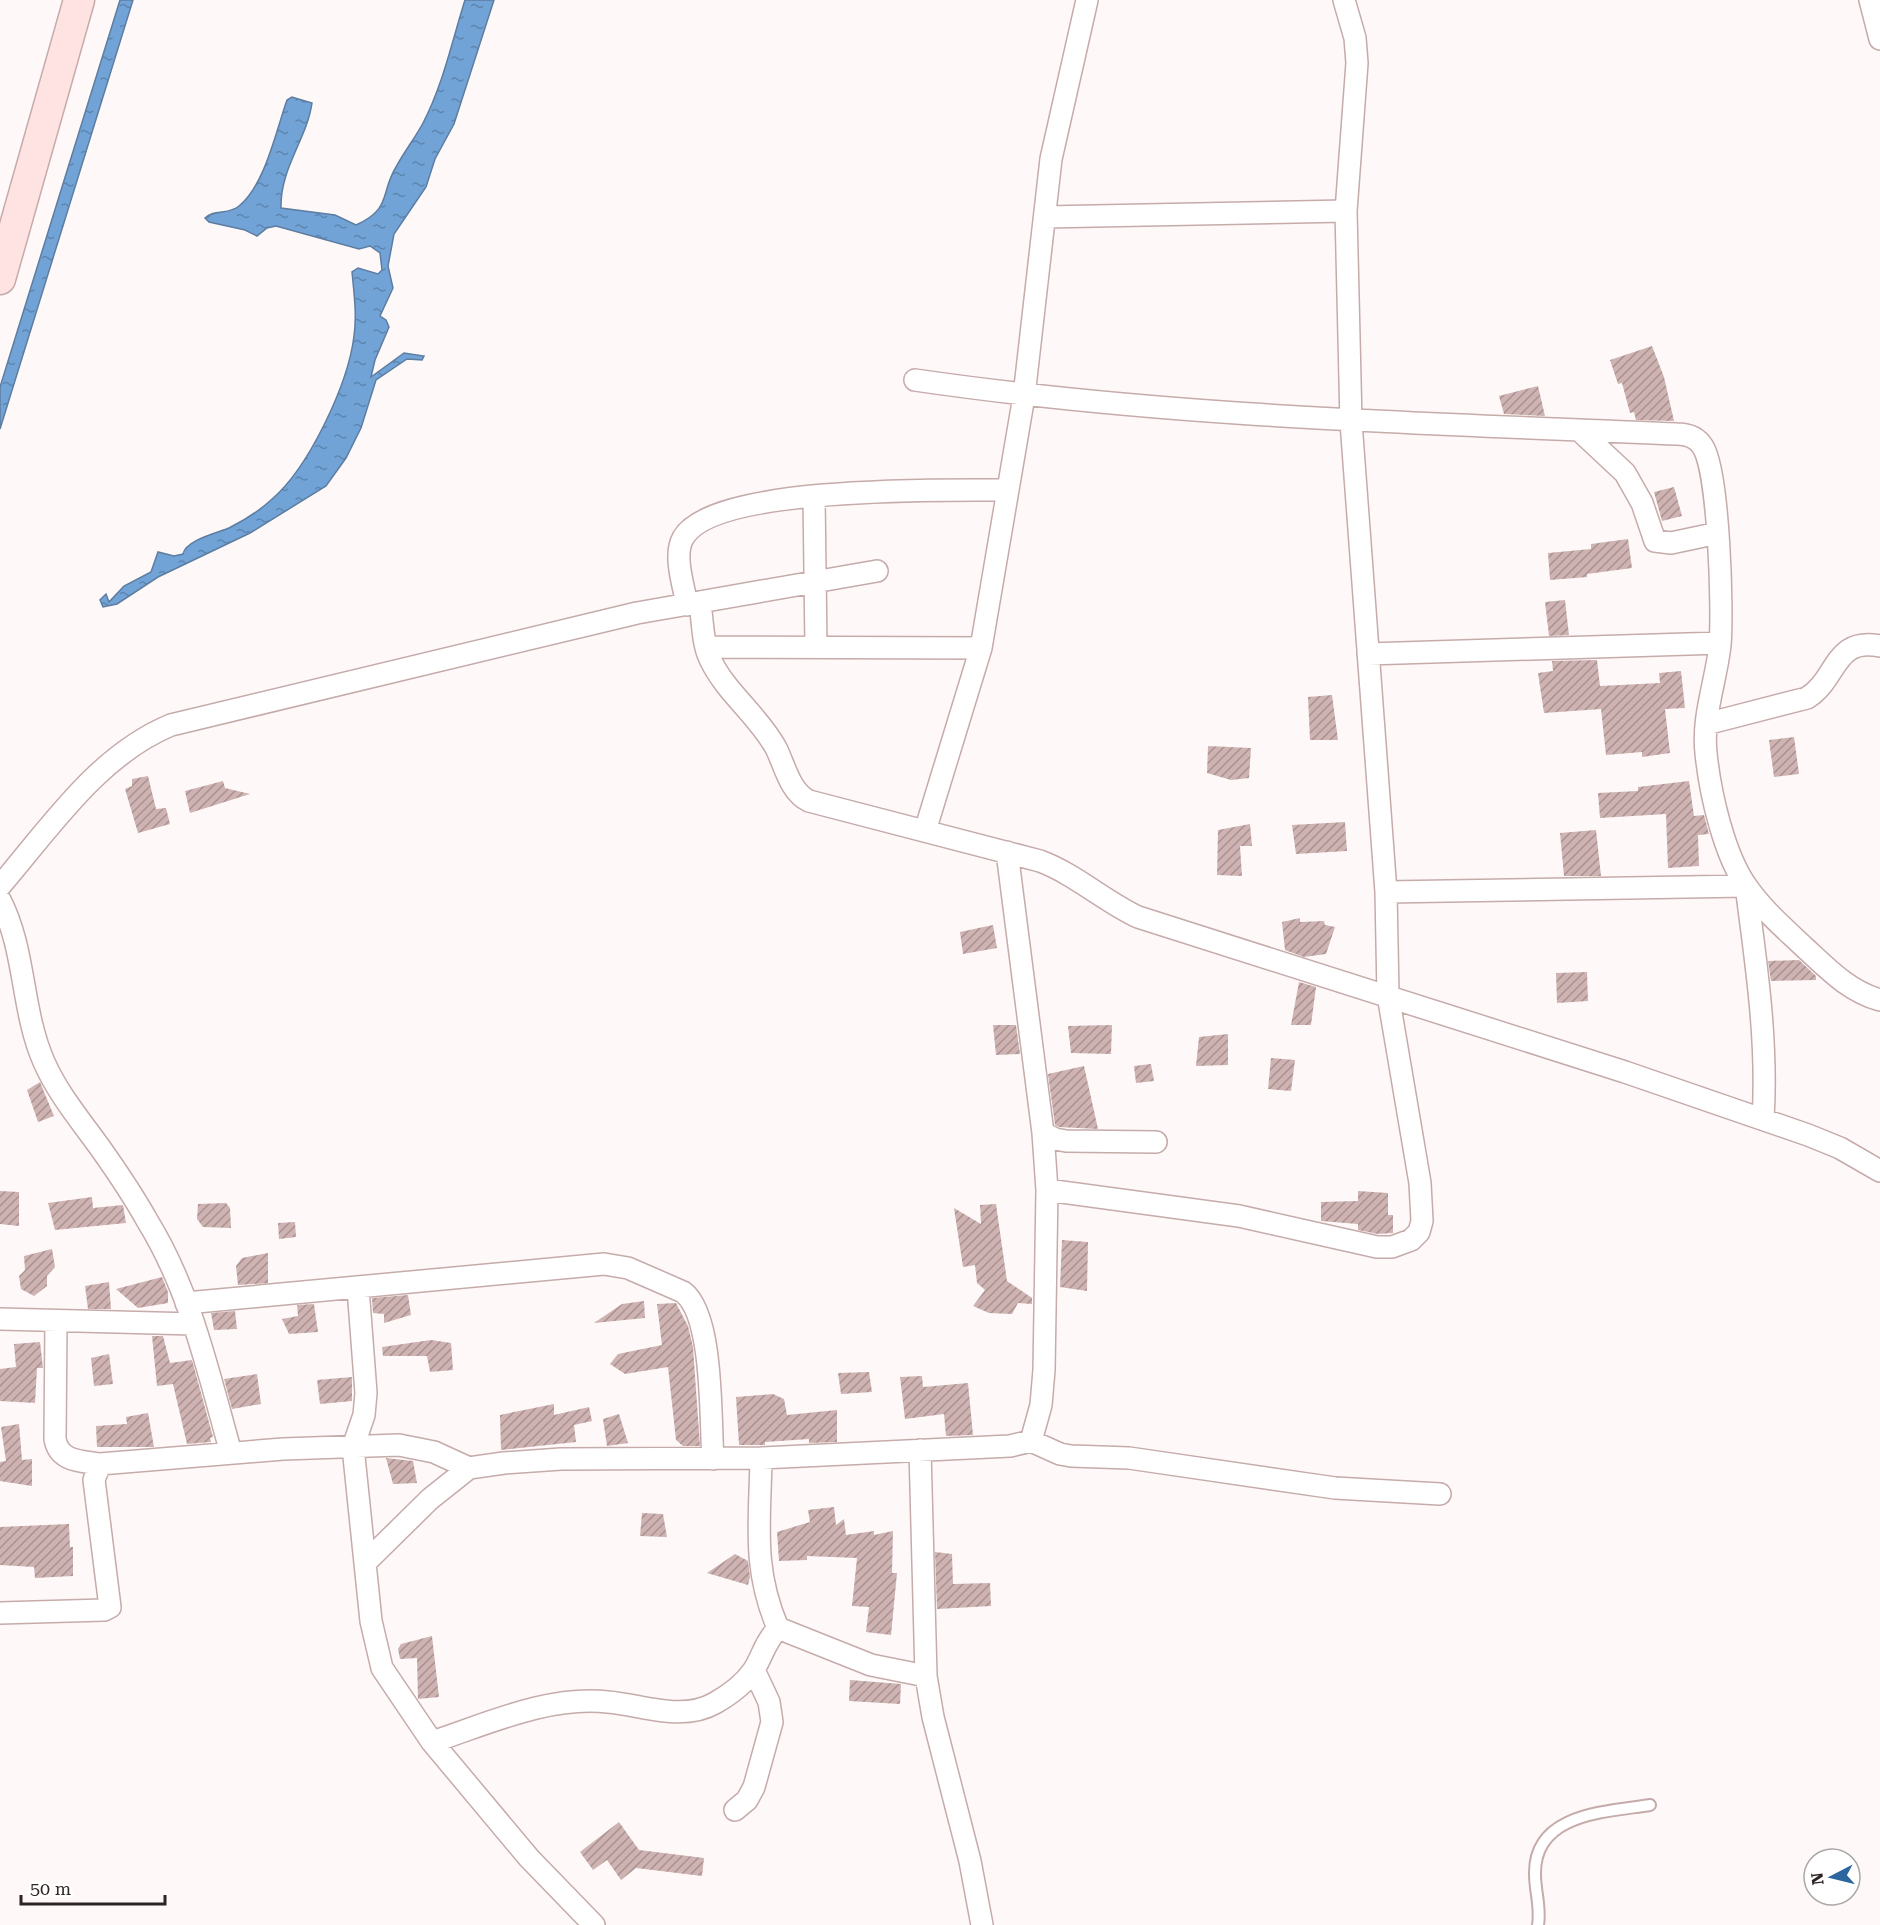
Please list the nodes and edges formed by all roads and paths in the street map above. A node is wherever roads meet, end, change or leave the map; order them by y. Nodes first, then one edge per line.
1 (80, 0) edge
2 (1087, 0) edge
3 (1344, 0) edge
4 (1870, 0) edge
5 (1880, 39) edge
6 (1346, 211) junction
7 (1045, 217) junction
8 (0, 279) edge
9 (915, 380) dead end
10 (1024, 396) junction
11 (1351, 422) junction
12 (1579, 430) junction
13 (1008, 490) junction
14 (814, 496) junction
15 (1718, 533) junction
16 (877, 571) dead end
17 (814, 583) junction
18 (694, 605) junction
19 (1720, 643) junction
20 (1880, 646) edge
21 (706, 647) junction
22 (816, 647) junction
23 (981, 648) junction
24 (1368, 654) junction
25 (1706, 724) junction
26 (924, 831) junction
27 (1007, 852) junction
28 (0, 886) edge
29 (1746, 886) junction
30 (1386, 892) junction
31 (0, 900) edge
32 (1388, 995) junction
33 (1880, 1000) edge
34 (1763, 1119) junction
35 (1043, 1132) junction
36 (1156, 1142) dead end
37 (1880, 1171) edge
38 (1047, 1190) junction
39 (358, 1288) junction
40 (186, 1303) junction
41 (0, 1319) edge
42 (56, 1322) junction
43 (194, 1324) junction
44 (1031, 1441) junction
45 (353, 1447) junction
46 (920, 1450) junction
47 (231, 1453) junction
48 (761, 1458) junction
49 (713, 1459) junction
50 (100, 1464) junction
51 (469, 1468) junction
52 (1440, 1494) dead end
53 (365, 1563) junction
54 (0, 1613) edge
55 (778, 1628) junction
56 (754, 1670) junction
57 (926, 1676) junction
58 (432, 1742) junction
59 (1650, 1805) dead end
60 (735, 1810) dead end
61 (594, 1925) edge
62 (982, 1925) edge
63 (1538, 1925) edge

1 - 8 street
2 - 7 street
3 - 6 street
4 - 5 street
6 - 7 street
6 - 11 street
7 - 10 street
9 - 10 street
10 - 11 street
10 - 13 street
11 - 12 street
11 - 24 street
12 - 15 street
12 - 15 street
13 - 14 street
13 - 23 street
14 - 17 street
14 - 18 street
15 - 19 street
16 - 17 street
17 - 18 street
17 - 22 street
18 - 21 street
18 - 28 street
19 - 24 street
19 - 25 street
20 - 25 street
21 - 22 street
21 - 26 street
22 - 23 street
23 - 26 street
24 - 30 street
25 - 29 street
26 - 27 street
27 - 32 street
27 - 35 street
29 - 30 street
29 - 33 street
29 - 34 street
30 - 32 street
31 - 40 street
32 - 34 street
32 - 38 street
34 - 37 street
35 - 36 street
35 - 38 street
38 - 44 street
39 - 40 street
39 - 45 street
39 - 49 street
40 - 43 street
41 - 42 street
42 - 43 street
42 - 50 street
43 - 47 street
44 - 46 street
44 - 52 street
45 - 47 street
45 - 51 street
45 - 53 street
46 - 48 street
46 - 57 street
47 - 50 street
48 - 49 street
48 - 55 street
49 - 51 street
50 - 54 street
51 - 53 street
53 - 58 street
55 - 56 street
55 - 57 street
56 - 58 street
56 - 60 street
57 - 62 street
58 - 61 street
59 - 63 lane

